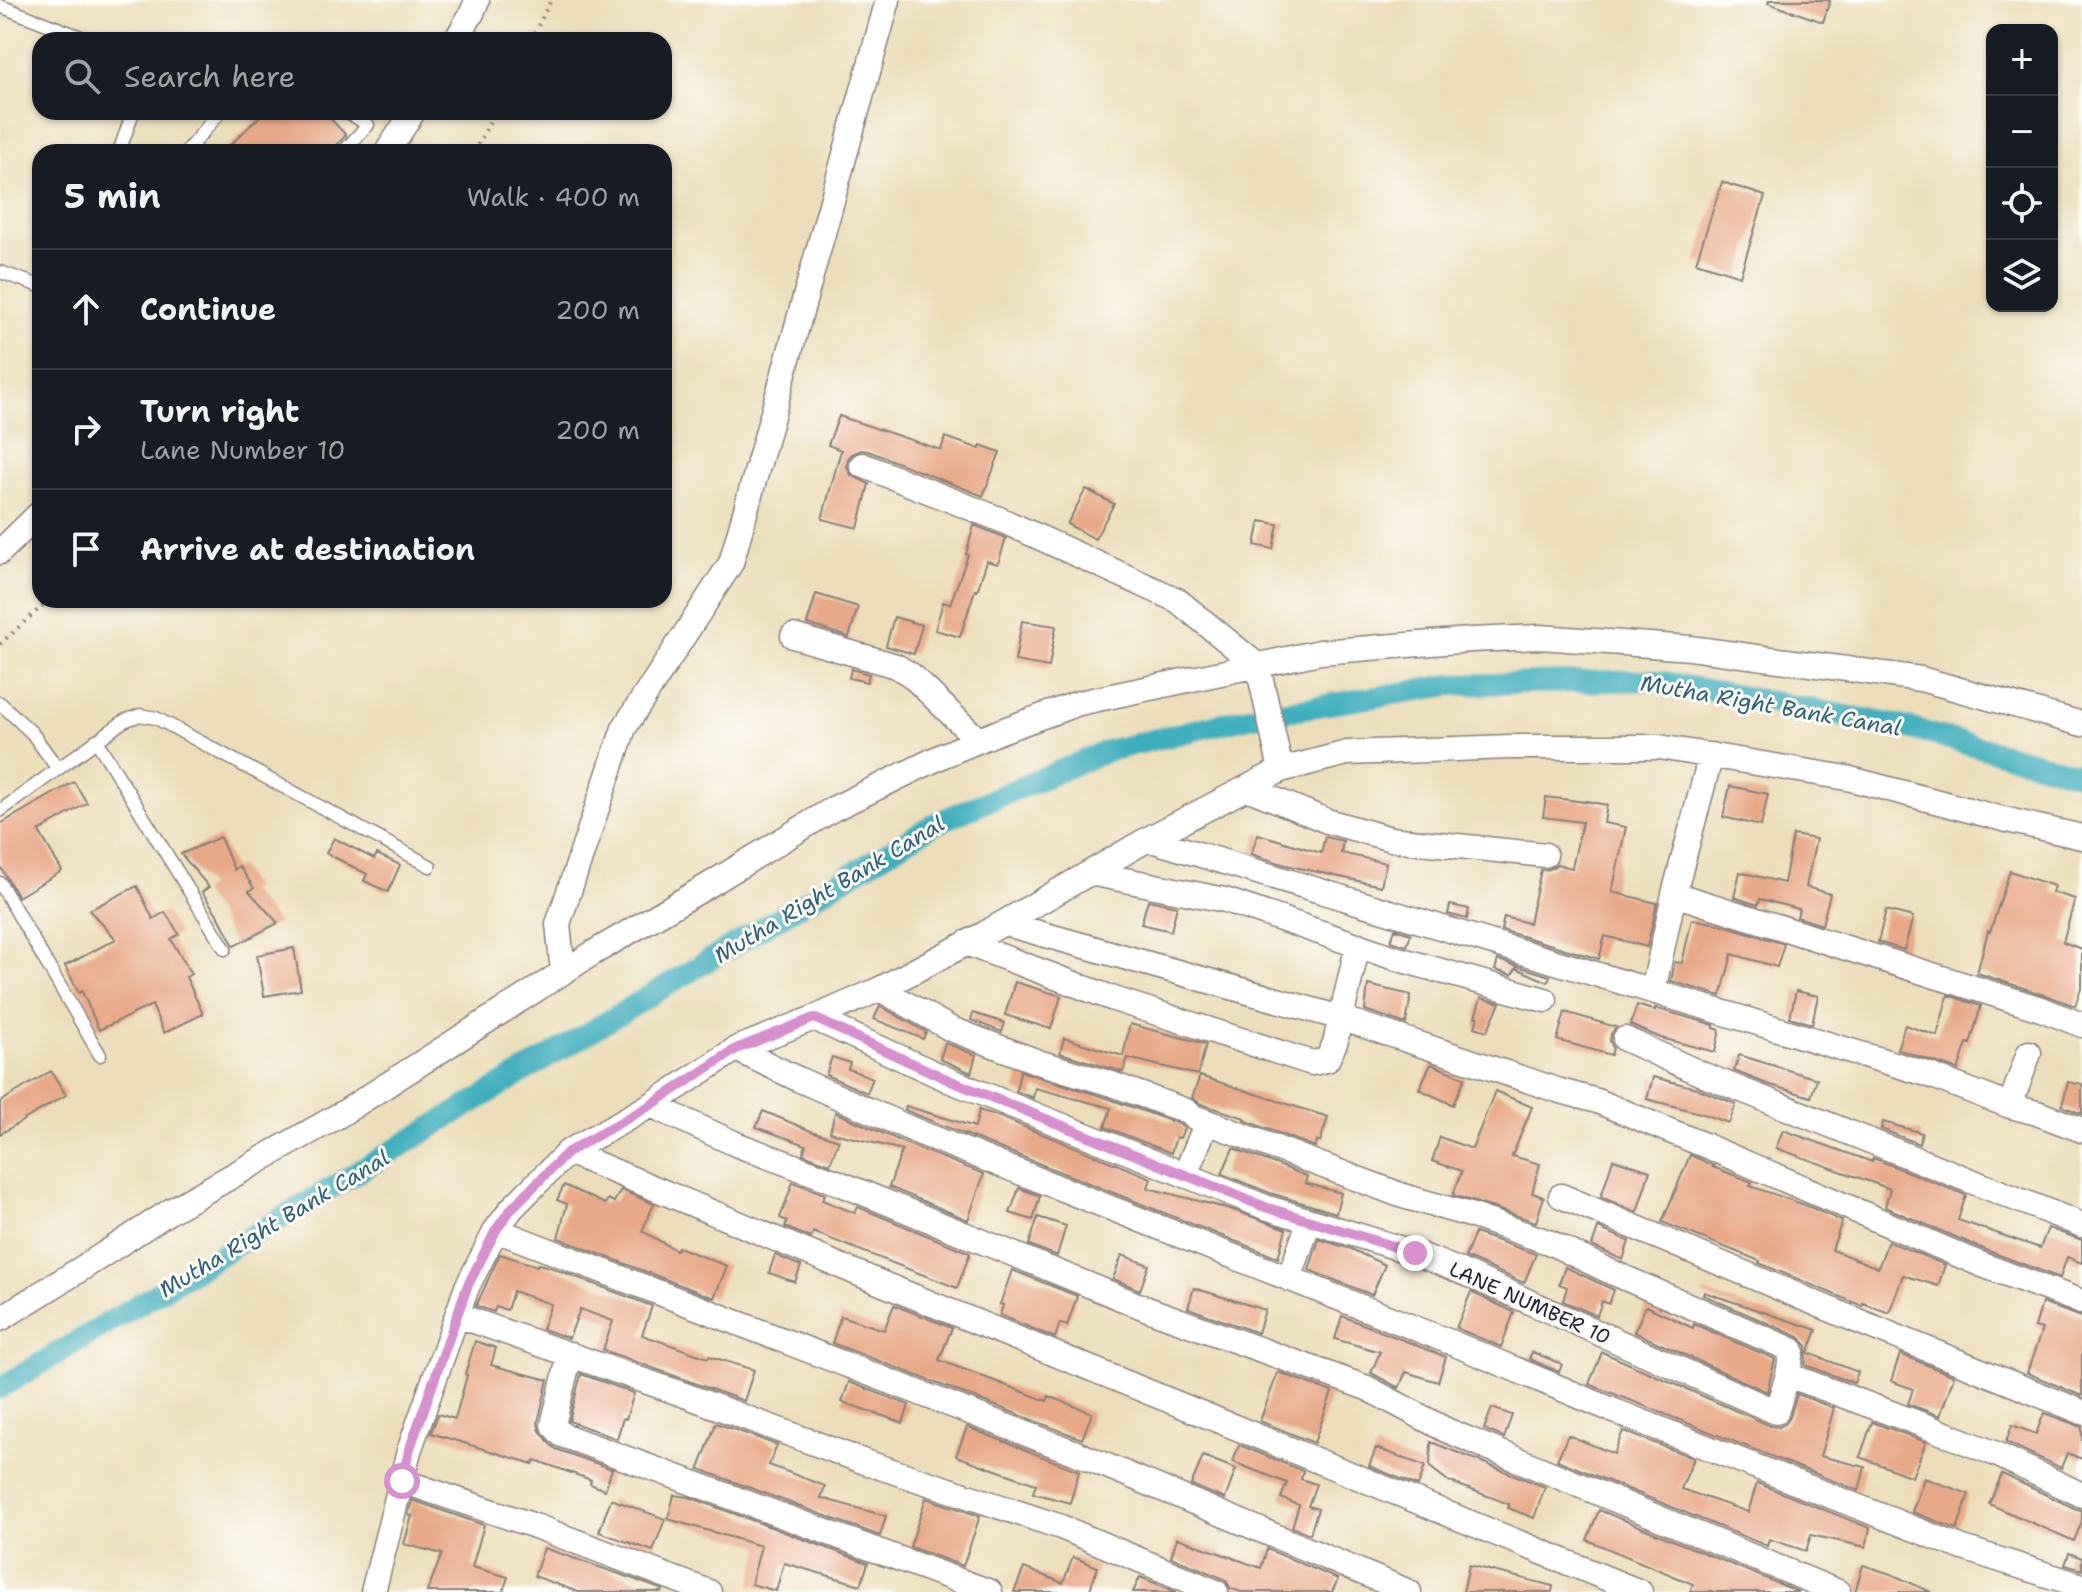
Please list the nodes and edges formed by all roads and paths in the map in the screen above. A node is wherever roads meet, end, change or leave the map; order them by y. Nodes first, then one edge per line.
1 (477, 0) edge
2 (551, 0) edge
3 (888, 0) edge
4 (0, 6) edge
5 (68, 32) edge
6 (461, 32) edge
7 (535, 32) edge
8 (130, 120) edge
9 (213, 120) edge
10 (360, 120) edge
11 (408, 120) edge
12 (491, 120) edge
13 (122, 144) edge
14 (193, 144) edge
15 (350, 144) edge
16 (392, 144) edge
17 (478, 144) edge
18 (0, 272) edge
19 (32, 283) edge
20 (862, 465) dead end
21 (32, 521) edge
22 (0, 552) edge
23 (40, 608) edge
24 (793, 636) dead end
25 (0, 644) edge
26 (1261, 676) junction
27 (0, 703) edge
28 (2082, 724) edge
29 (96, 740) junction
30 (978, 740) junction
31 (1711, 755) junction
32 (58, 769) junction
33 (1281, 770) junction
34 (1247, 788) junction
35 (0, 811) edge
36 (2082, 837) edge
37 (1148, 839) junction
38 (1545, 855) dead end
39 (430, 866) dead end
40 (1090, 873) junction
41 (0, 883) edge
42 (1674, 894) junction
43 (1003, 923) junction
44 (966, 943) junction
45 (1358, 945) junction
46 (225, 949) dead end
47 (563, 972) junction
48 (880, 989) junction
49 (1653, 991) junction
50 (1545, 1000) dead end
51 (814, 1018) junction
52 (1341, 1018) junction
53 (2082, 1025) edge
54 (1625, 1039) dead end
55 (736, 1049) junction
56 (2029, 1053) dead end
57 (100, 1055) dead end
58 (651, 1105) junction
59 (2010, 1106) junction
60 (1207, 1122) junction
61 (2082, 1130) edge
62 (568, 1152) junction
63 (1185, 1175) junction
64 (1561, 1196) dead end
65 (1309, 1222) junction
66 (2082, 1225) edge
67 (496, 1230) junction
68 (1289, 1279) junction
69 (2082, 1302) edge
70 (457, 1315) junction
71 (0, 1319) edge
72 (570, 1354) junction
73 (1788, 1375) junction
74 (2082, 1412) edge
75 (402, 1481) junction
76 (2082, 1495) edge
77 (2082, 1586) edge
78 (1210, 1591) edge
79 (373, 1592) edge
80 (709, 1592) edge
81 (990, 1592) edge
82 (1409, 1592) edge
83 (1640, 1592) edge
84 (1838, 1592) edge

1 - 6 street
2 - 7 path
3 - 47 street
4 - 5 lane
8 - 13 lane
9 - 14 lane
10 - 15 lane
11 - 16 street
12 - 17 path
18 - 19 lane
20 - 26 street
21 - 22 street
23 - 25 path
24 - 30 street
26 - 28 street
26 - 30 street
26 - 33 street
27 - 32 lane
29 - 32 lane
29 - 39 lane
29 - 46 lane
30 - 47 street
31 - 33 street
31 - 36 street
31 - 42 street
32 - 35 lane
33 - 34 street
34 - 37 street
34 - 38 street
37 - 40 street
37 - 49 street
40 - 43 street
40 - 45 street
41 - 57 lane
42 - 49 street
42 - 53 street
43 - 44 street
43 - 52 street
44 - 48 street
44 - 52 street
45 - 50 street
45 - 52 street
47 - 71 street
48 - 51 street
48 - 60 street
49 - 59 street
51 - 55 street
51 - 63 street, LANE NUMBER 10
52 - 69 street
54 - 66 street
55 - 58 street
55 - 68 street
56 - 59 street
58 - 62 street
58 - 84 street
59 - 61 street
60 - 63 street
60 - 73 street
62 - 67 street
62 - 83 street
63 - 65 street, LANE NUMBER 10
64 - 74 street
65 - 68 street
65 - 73 street, LANE NUMBER 10
67 - 70 street
67 - 82 street
68 - 77 street
70 - 72 street
70 - 75 street
72 - 78 street
72 - 81 street
73 - 76 street
75 - 79 street
75 - 80 street

